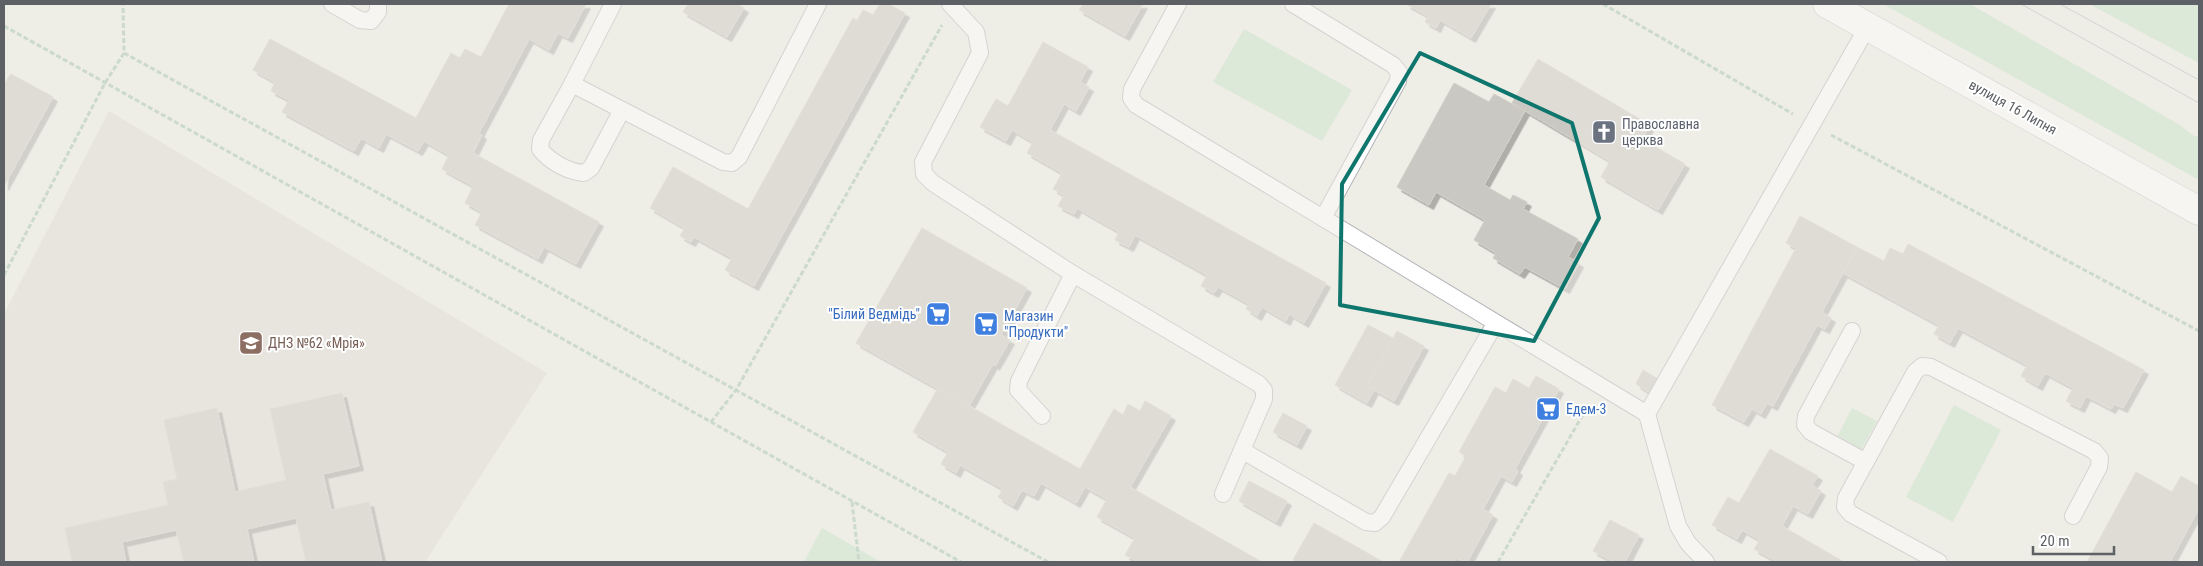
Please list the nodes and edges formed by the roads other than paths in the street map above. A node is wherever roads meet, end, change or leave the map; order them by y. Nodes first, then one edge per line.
1 (332, 4) edge
2 (378, 4) edge
3 (613, 4) edge
4 (818, 4) edge
5 (1178, 4) edge
6 (1293, 4) edge
7 (1828, 4) edge
8 (952, 5) edge
9 (1868, 26) junction
10 (572, 84) junction
11 (622, 110) junction
12 (2199, 211) edge
13 (1323, 218) junction
14 (1073, 274) junction
15 (1495, 324) junction
16 (1852, 330) dead end
17 (1647, 414) junction
18 (1042, 416) dead end
19 (1243, 452) junction
20 (1866, 462) junction
21 (1223, 494) dead end
22 (2073, 516) dead end
23 (1706, 562) edge
24 (1939, 562) edge

1 - 2 lane
3 - 10 lane
4 - 11 lane
5 - 13 lane
6 - 13 lane
7 - 9 street, вулиця 16 Липня
8 - 14 lane
9 - 12 street, вулиця 16 Липня
9 - 17 lane
10 - 11 lane
10 - 11 lane
13 - 15 lane
14 - 18 lane
14 - 19 lane
15 - 17 lane
15 - 19 lane
16 - 20 lane
17 - 23 lane
19 - 21 lane
20 - 22 lane
20 - 24 lane

